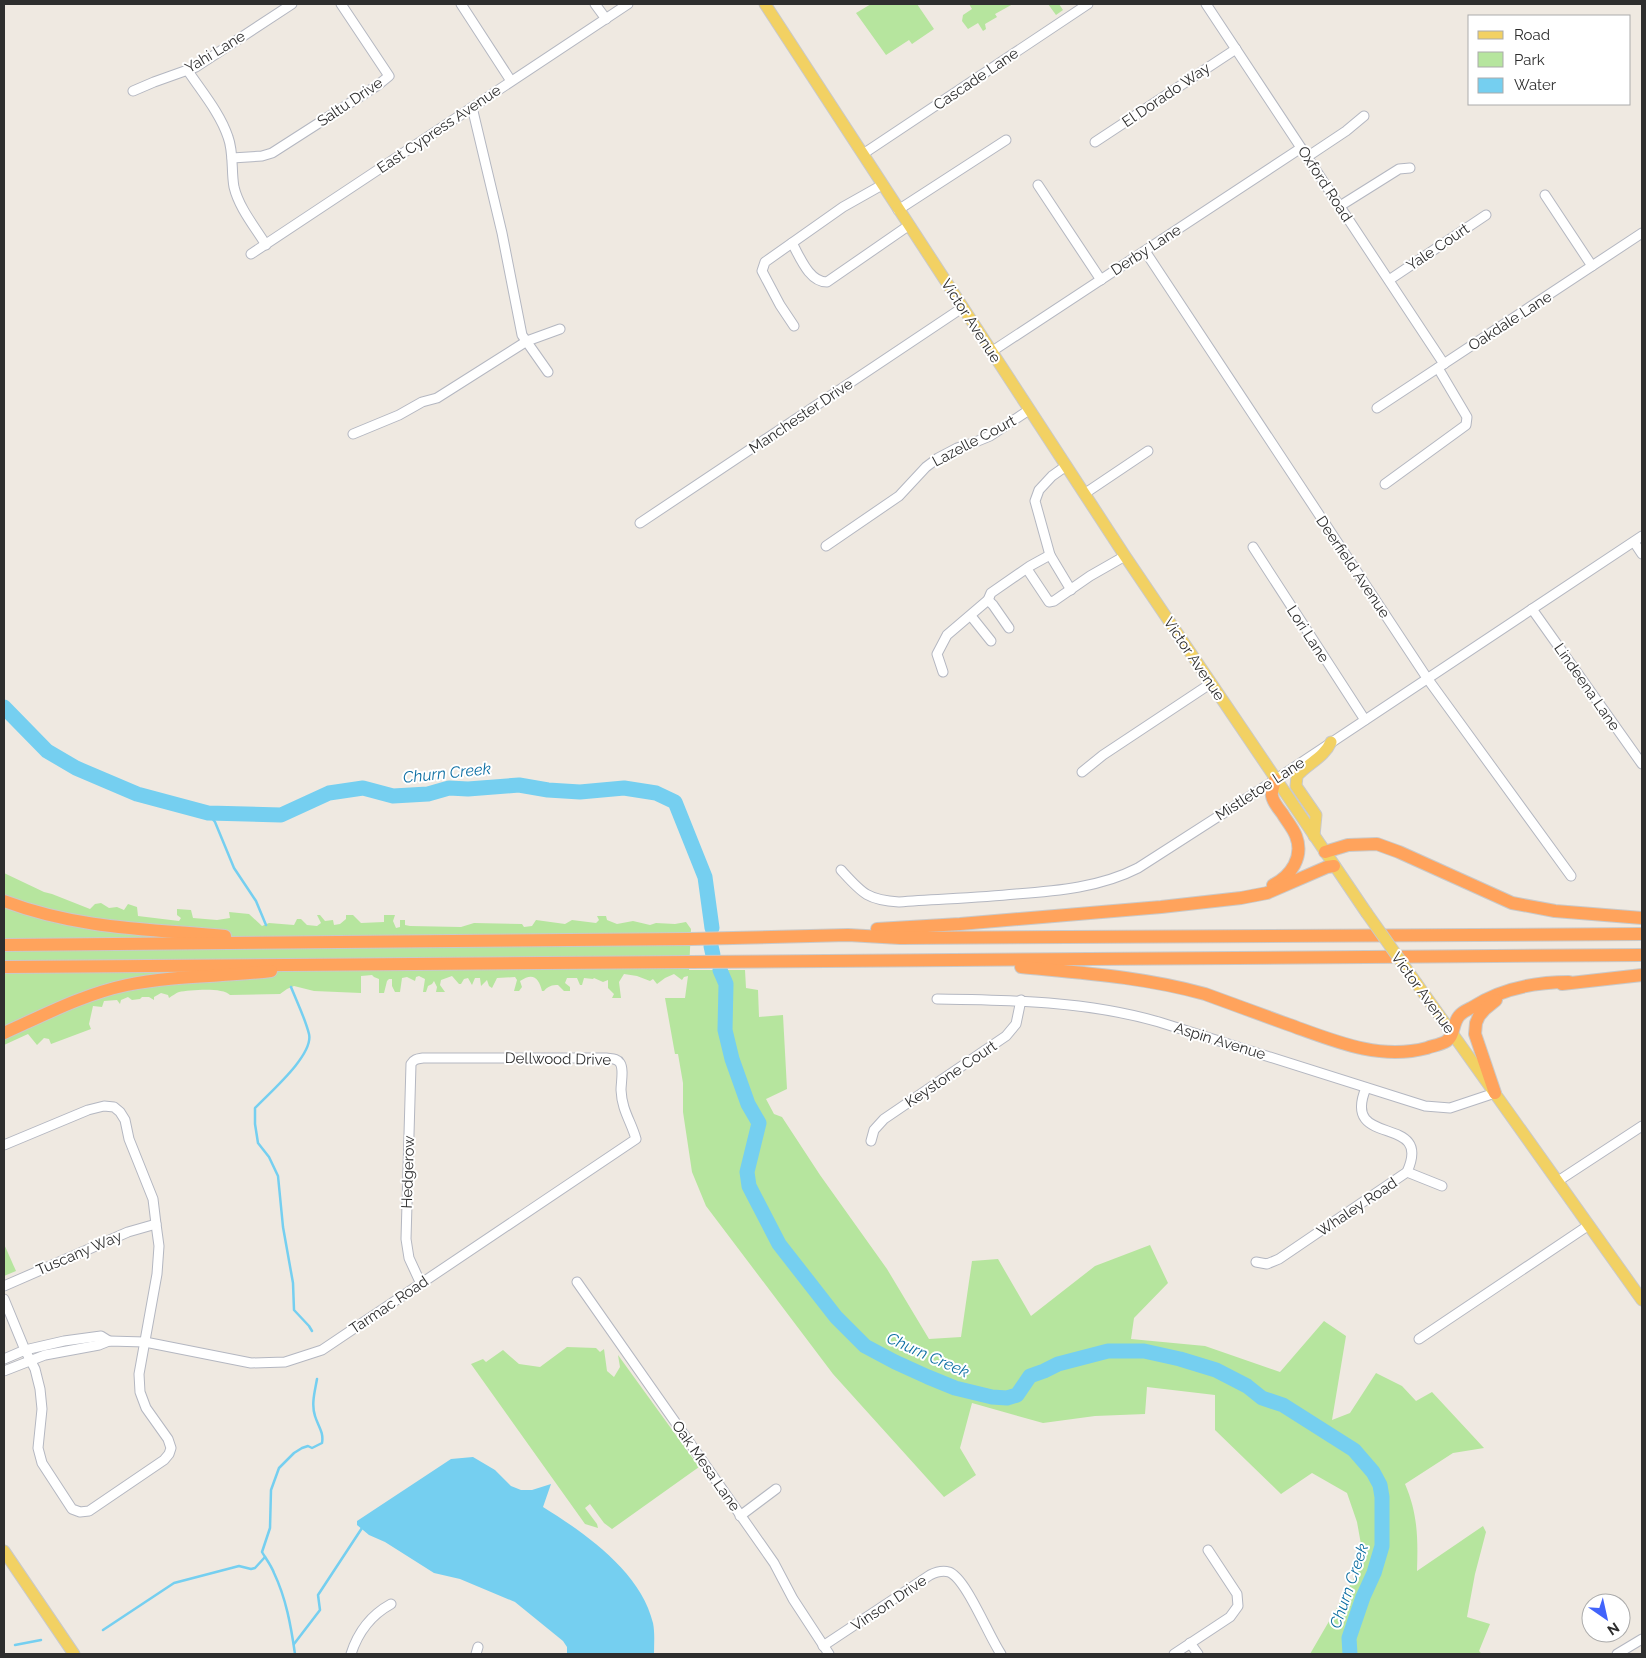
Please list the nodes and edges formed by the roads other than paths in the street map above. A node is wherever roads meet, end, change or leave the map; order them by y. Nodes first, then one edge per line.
1 (292, 4) edge
2 (341, 4) edge
3 (461, 4) edge
4 (595, 4) edge
5 (628, 4) edge
6 (765, 4) edge
7 (1088, 4) edge
8 (1206, 4) edge
9 (606, 19) junction
10 (1236, 49) junction
11 (188, 71) junction
12 (511, 81) junction
13 (133, 91) dead end
14 (472, 106) junction
15 (1364, 116) dead end
16 (1006, 140) dead end
17 (1096, 142) dead end
18 (1301, 148) junction
19 (863, 154) junction
20 (1307, 157) junction
21 (232, 158) junction
22 (1410, 168) dead end
23 (882, 185) junction
24 (1038, 185) dead end
25 (1545, 195) dead end
26 (1340, 206) junction
27 (898, 210) junction
28 (1486, 215) dead end
29 (908, 226) junction
30 (1642, 233) edge
31 (792, 243) junction
32 (266, 245) junction
33 (1145, 251) junction
34 (251, 254) dead end
35 (1592, 266) junction
36 (1101, 280) junction
37 (1389, 280) junction
38 (962, 308) junction
39 (794, 326) dead end
40 (560, 329) dead end
41 (527, 341) junction
42 (991, 352) junction
43 (1441, 366) junction
44 (548, 372) dead end
45 (1376, 408) dead end
46 (1029, 410) junction
47 (353, 434) dead end
48 (1148, 451) dead end
49 (1066, 466) junction
50 (1385, 484) dead end
51 (1084, 494) junction
52 (640, 523) dead end
53 (1642, 536) edge
54 (1634, 542) junction
55 (826, 546) dead end
56 (1253, 546) dead end
57 (1642, 554) edge
58 (1050, 555) junction
59 (1125, 556) junction
60 (1027, 569) junction
61 (1071, 590) junction
62 (988, 600) junction
63 (1532, 609) junction
64 (971, 616) junction
65 (1008, 628) dead end
66 (991, 641) dead end
67 (943, 672) dead end
68 (1428, 678) junction
69 (1210, 684) junction
70 (1364, 720) junction
71 (1331, 742) junction
72 (1642, 764) edge
73 (1082, 772) dead end
74 (1275, 780) junction
75 (1314, 836) junction
76 (1325, 852) junction
77 (1334, 866) junction
78 (841, 870) dead end
79 (1571, 876) dead end
80 (1241, 898) junction
81 (4, 901) edge
82 (1642, 918) edge
83 (1642, 934) edge
84 (848, 935) junction
85 (262, 942) junction
86 (4, 945) edge
87 (1642, 955) edge
88 (980, 960) junction
89 (311, 966) junction
90 (4, 967) edge
91 (1642, 975) edge
92 (1569, 982) junction
93 (937, 999) dead end
94 (1021, 1000) junction
95 (4, 1033) edge
96 (1452, 1034) junction
97 (415, 1060) joint
98 (1366, 1088) junction
99 (1495, 1093) junction
100 (1642, 1126) edge
101 (636, 1139) joint
102 (871, 1141) dead end
103 (4, 1145) edge
104 (1407, 1172) junction
105 (1558, 1181) junction
106 (1442, 1186) dead end
107 (156, 1224) junction
108 (1589, 1224) junction
109 (1256, 1262) dead end
110 (576, 1282) dead end
111 (421, 1284) junction
112 (4, 1286) edge
113 (4, 1299) edge
114 (1642, 1300) edge
115 (1419, 1339) dead end
116 (110, 1341) junction
117 (145, 1342) junction
118 (25, 1350) junction
119 (4, 1359) edge
120 (30, 1360) junction
121 (4, 1371) edge
122 (776, 1489) dead end
123 (740, 1516) junction
124 (1208, 1550) dead end
125 (4, 1551) edge
126 (391, 1604) dead end
127 (1642, 1639) edge
128 (1190, 1643) junction
129 (823, 1646) junction
130 (74, 1654) edge
131 (352, 1654) edge
132 (829, 1654) edge
133 (1001, 1654) edge
134 (1174, 1654) edge
135 (1198, 1654) edge
136 (1618, 1654) edge

1 - 11 street, Yahi Lane
2 - 21 street, Saltu Drive
3 - 12 street
4 - 9 street
5 - 9 street, East Cypress Avenue
6 - 19 main road, Victor Avenue
7 - 19 street, Cascade Lane
8 - 10 street, Oxford Road
9 - 12 street, East Cypress Avenue
10 - 17 street, El Dorado Way
10 - 18 street, Oxford Road
11 - 13 street, Yahi Lane
11 - 21 street
12 - 14 street, East Cypress Avenue
14 - 32 street, East Cypress Avenue
14 - 41 street
15 - 20 street
16 - 27 street
18 - 20 street, Oxford Road
18 - 33 street, Derby Lane
19 - 23 main road, Victor Avenue
20 - 26 street, Oxford Road
21 - 32 street
22 - 26 street
23 - 27 main road, Victor Avenue
23 - 31 street
24 - 36 street
25 - 35 street
26 - 37 street, Oxford Road
27 - 29 main road, Victor Avenue
28 - 37 street, Yale Court
29 - 31 street
29 - 38 main road, Victor Avenue
30 - 35 street, Oakdale Lane
31 - 39 street
32 - 34 street, East Cypress Avenue
33 - 36 street, Derby Lane
33 - 68 street, Deerfield Avenue
35 - 43 street, Oakdale Lane
36 - 42 street, Derby Lane
37 - 43 street, Oxford Road
38 - 42 main road, Victor Avenue
38 - 52 street, Manchester Drive
40 - 41 street
41 - 44 street
41 - 47 street
42 - 46 main road, Victor Avenue
43 - 45 street, Oakdale Lane
43 - 50 street, Oxford Road
46 - 49 main road, Victor Avenue
46 - 55 street, Lazelle Court
48 - 51 street
49 - 51 main road, Victor Avenue
49 - 58 street
51 - 59 main road, Victor Avenue
53 - 54 street, Mistletoe Lane
54 - 57 street
54 - 63 street, Mistletoe Lane
56 - 70 street, Lori Lane
58 - 60 street
58 - 61 street
59 - 61 street
59 - 69 main road, Victor Avenue
60 - 61 street
60 - 62 street
62 - 64 street
62 - 65 street
63 - 68 street, Mistletoe Lane
63 - 72 street, Lindeena Lane
64 - 66 street
64 - 67 street
68 - 70 street, Mistletoe Lane
68 - 79 street, Deerfield Avenue
69 - 73 street
69 - 74 main road, Victor Avenue
70 - 71 street, Mistletoe Lane
71 - 74 street, Mistletoe Lane
71 - 75 main road
74 - 75 main road, Victor Avenue
74 - 78 street, Mistletoe Lane
74 - 80 highway
75 - 76 main road, Victor Avenue
76 - 77 main road, Victor Avenue
76 - 82 highway
77 - 80 highway
77 - 96 main road, Victor Avenue, bridge
80 - 84 highway
81 - 85 highway
83 - 84 highway
84 - 85 highway
85 - 86 highway
87 - 88 highway
88 - 89 highway
88 - 96 highway
89 - 90 highway
89 - 95 highway
91 - 92 highway
92 - 96 highway
92 - 99 highway
93 - 94 street, Aspin Avenue
94 - 98 street, Aspin Avenue
94 - 102 street, Keystone Court
96 - 99 main road, Victor Avenue
97 - 101 street, Dellwood Drive
97 - 111 street, Hedgerow
98 - 99 street, Aspin Avenue
98 - 104 street, Whaley Road
99 - 105 main road, Victor Avenue
100 - 105 street
101 - 111 street, Tarmac Road
103 - 107 street
104 - 106 street
104 - 109 street, Whaley Road
105 - 108 main road, Victor Avenue
107 - 112 street, Tuscany Way
107 - 117 street
108 - 114 main road, Victor Avenue
108 - 115 street
110 - 123 street, Oak Mesa Lane
111 - 117 street, Tarmac Road
113 - 118 street
116 - 117 street, Tarmac Road
116 - 118 street, Tarmac Road
116 - 120 street, Tarmac Road
117 - 120 street
118 - 119 street, Tarmac Road
118 - 120 street
120 - 121 street, Tarmac Road
122 - 123 street
123 - 129 street, Oak Mesa Lane
124 - 128 street
125 - 130 main road
126 - 131 street
127 - 136 street
128 - 134 street
128 - 135 street
129 - 132 street, Oak Mesa Lane
129 - 133 street, Vinson Drive

